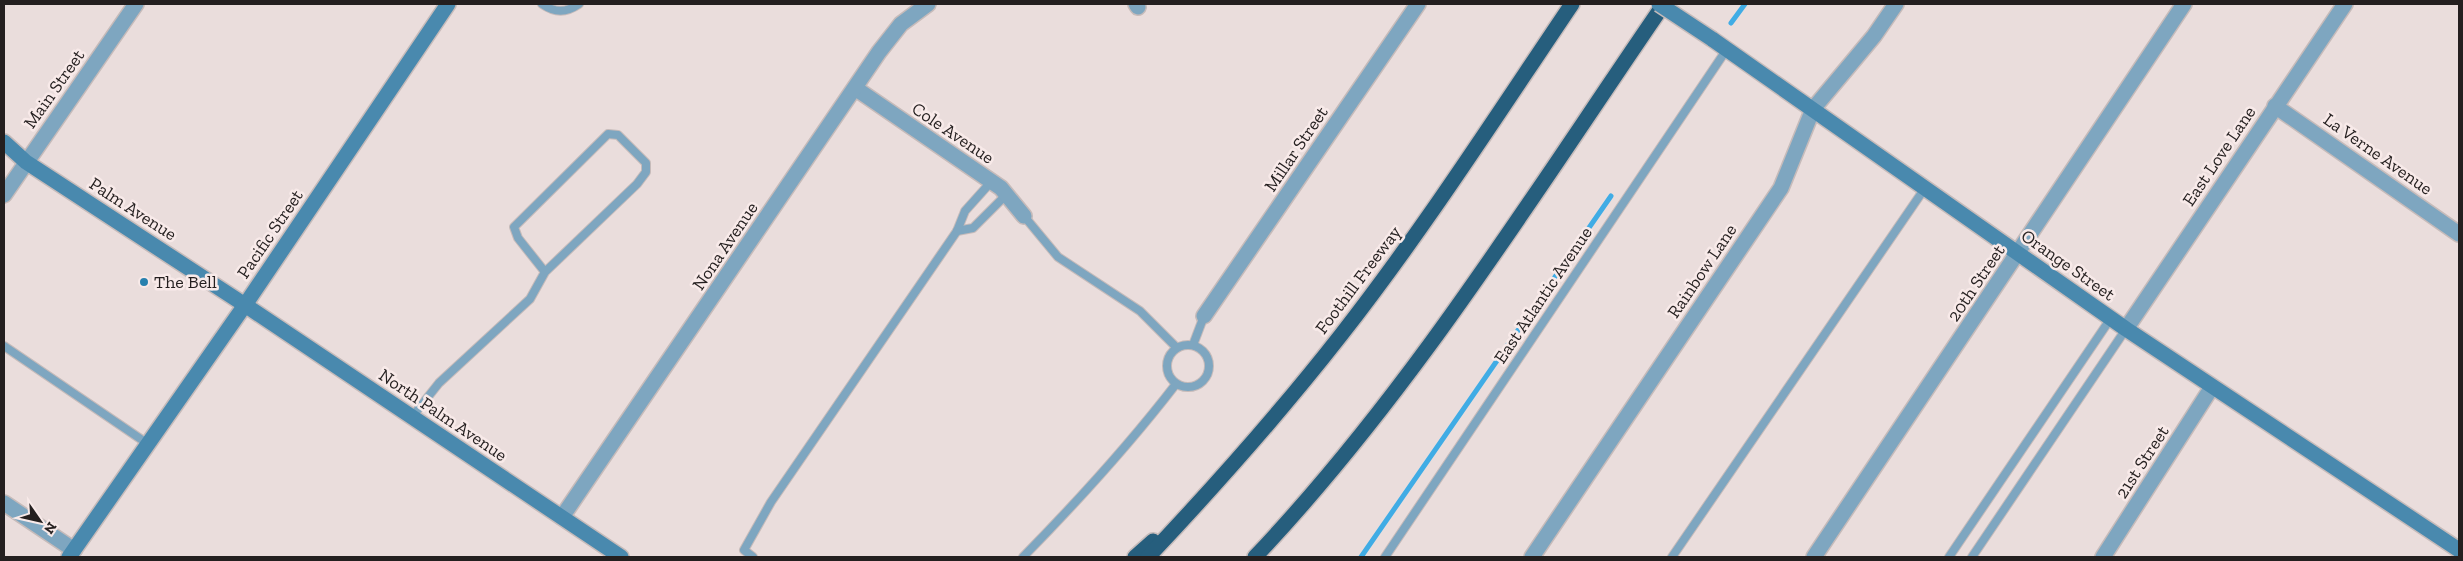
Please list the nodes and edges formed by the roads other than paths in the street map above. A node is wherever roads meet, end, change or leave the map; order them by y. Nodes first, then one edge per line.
1 (136, 4) edge
2 (448, 4) edge
3 (542, 4) edge
4 (579, 4) edge
5 (928, 4) edge
6 (1418, 4) edge
7 (1572, 4) edge
8 (1659, 4) edge
9 (1664, 4) edge
10 (1896, 4) edge
11 (2184, 4) edge
12 (2345, 4) edge
13 (1727, 49) junction
14 (855, 88) junction
15 (2275, 106) junction
16 (1813, 110) junction
17 (4, 142) edge
18 (26, 162) junction
19 (991, 182) junction
20 (1925, 188) junction
21 (4, 195) edge
22 (1006, 195) junction
23 (1024, 216) joint
24 (957, 231) junction
25 (2459, 234) edge
26 (2018, 254) junction
27 (545, 272) junction
28 (245, 305) junction
29 (1204, 316) joint
30 (2110, 318) junction
31 (2126, 329) junction
32 (1193, 345) junction
33 (4, 346) edge
34 (1177, 348) junction
35 (1176, 384) junction
36 (2212, 387) junction
37 (412, 417) junction
38 (148, 444) junction
39 (1217, 483) junction
40 (4, 503) edge
41 (562, 517) junction
42 (744, 550) junction
43 (2459, 550) edge
44 (72, 554) edge
45 (621, 557) edge
46 (737, 557) edge
47 (753, 557) edge
48 (1023, 557) edge
49 (1135, 557) edge
50 (1148, 557) edge
51 (1255, 557) edge
52 (1385, 557) edge
53 (1532, 557) edge
54 (1672, 557) edge
55 (1814, 557) edge
56 (1949, 557) edge
57 (1972, 557) edge
58 (2103, 557) edge

1 - 18 street, Main Street
2 - 28 street, Pacific Street
3 - 4 lane
5 - 14 street, Nona Avenue
6 - 29 street, Millar Street
7 - 39 highway, Foothill Freeway
8 - 13 street, Orange Street, bridge
9 - 51 highway
10 - 16 street, Rainbow Lane
11 - 26 street, 20th Street
12 - 15 street, East Love Lane
13 - 16 street, Orange Street
13 - 52 lane, East Atlantic Avenue
14 - 19 street, Cole Avenue
14 - 41 street, Nona Avenue
15 - 25 street, La Verne Avenue
15 - 31 street, East Love Lane
16 - 20 street, Orange Street
16 - 53 street, Rainbow Lane
17 - 18 street, Palm Avenue
18 - 21 street, Main Street
18 - 28 street, Palm Avenue
19 - 22 street, Cole Avenue
19 - 24 lane
20 - 26 street, Orange Street
20 - 54 lane
22 - 23 street, Cole Avenue
22 - 24 lane
23 - 34 lane
24 - 42 lane
26 - 30 street, Orange Street
26 - 55 street, 20th Street
27 - 27 lane
27 - 37 lane
28 - 37 street, North Palm Avenue
28 - 38 street, Pacific Street
29 - 32 lane
30 - 31 street, Orange Street
30 - 56 lane
31 - 36 street, Orange Street
31 - 57 lane
32 - 34 lane
32 - 35 lane
33 - 38 lane
34 - 35 lane
35 - 48 lane
36 - 43 street, Orange Street
36 - 58 street, 21st Street
37 - 41 street, North Palm Avenue
38 - 44 street, Pacific Street
39 - 49 highway
39 - 50 highway, Foothill Freeway
40 - 44 street
41 - 45 street, North Palm Avenue
42 - 46 lane
42 - 47 lane

